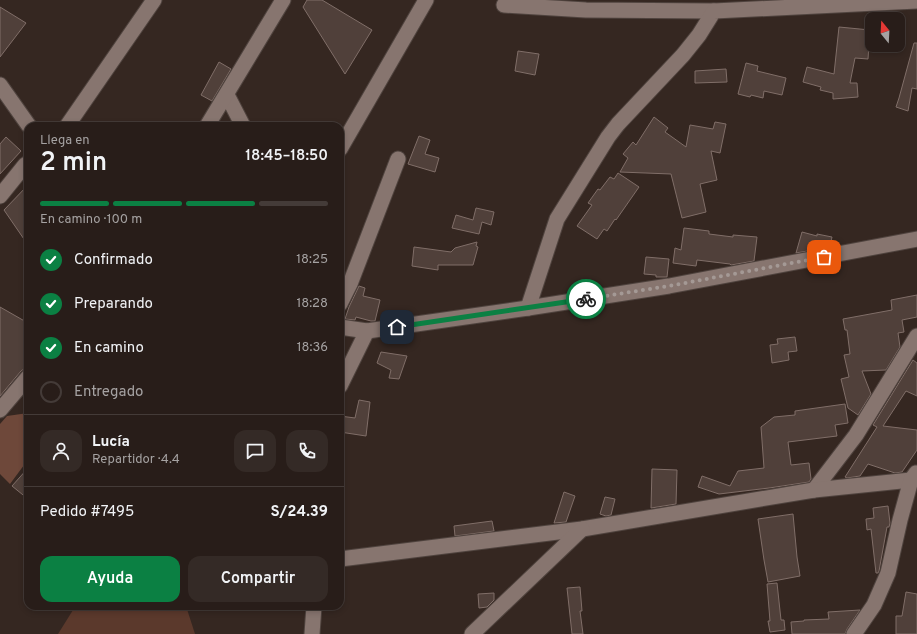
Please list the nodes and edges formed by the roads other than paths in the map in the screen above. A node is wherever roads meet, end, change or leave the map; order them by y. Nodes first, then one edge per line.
1 (154, 0) edge
2 (283, 0) edge
3 (426, 0) edge
4 (917, 1) edge
5 (504, 5) dead end
6 (662, 5) edge
7 (714, 11) junction
8 (0, 85) edge
9 (227, 95) junction
10 (27, 122) edge
11 (70, 122) edge
12 (210, 122) edge
13 (241, 122) edge
14 (344, 142) edge
15 (398, 159) dead end
16 (24, 166) edge
17 (0, 196) edge
18 (917, 239) edge
19 (344, 296) edge
20 (528, 308) junction
21 (344, 328) edge
22 (368, 331) junction
23 (917, 336) edge
24 (344, 378) edge
25 (24, 383) edge
26 (0, 410) edge
27 (914, 476) edge
28 (814, 490) junction
29 (582, 528) junction
30 (344, 558) edge
31 (314, 610) edge
32 (312, 634) edge
33 (472, 634) edge
34 (854, 634) edge

1 - 11 street
2 - 9 street
3 - 14 street
4 - 7 street
5 - 6 street
6 - 7 street
7 - 20 street
8 - 10 street
9 - 12 street
9 - 13 street
15 - 19 street
16 - 17 street
18 - 20 street
20 - 22 street
21 - 22 street
22 - 24 street
23 - 28 street
25 - 26 street
27 - 28 street
27 - 34 street
28 - 29 street
29 - 30 street
29 - 33 street
31 - 32 street

